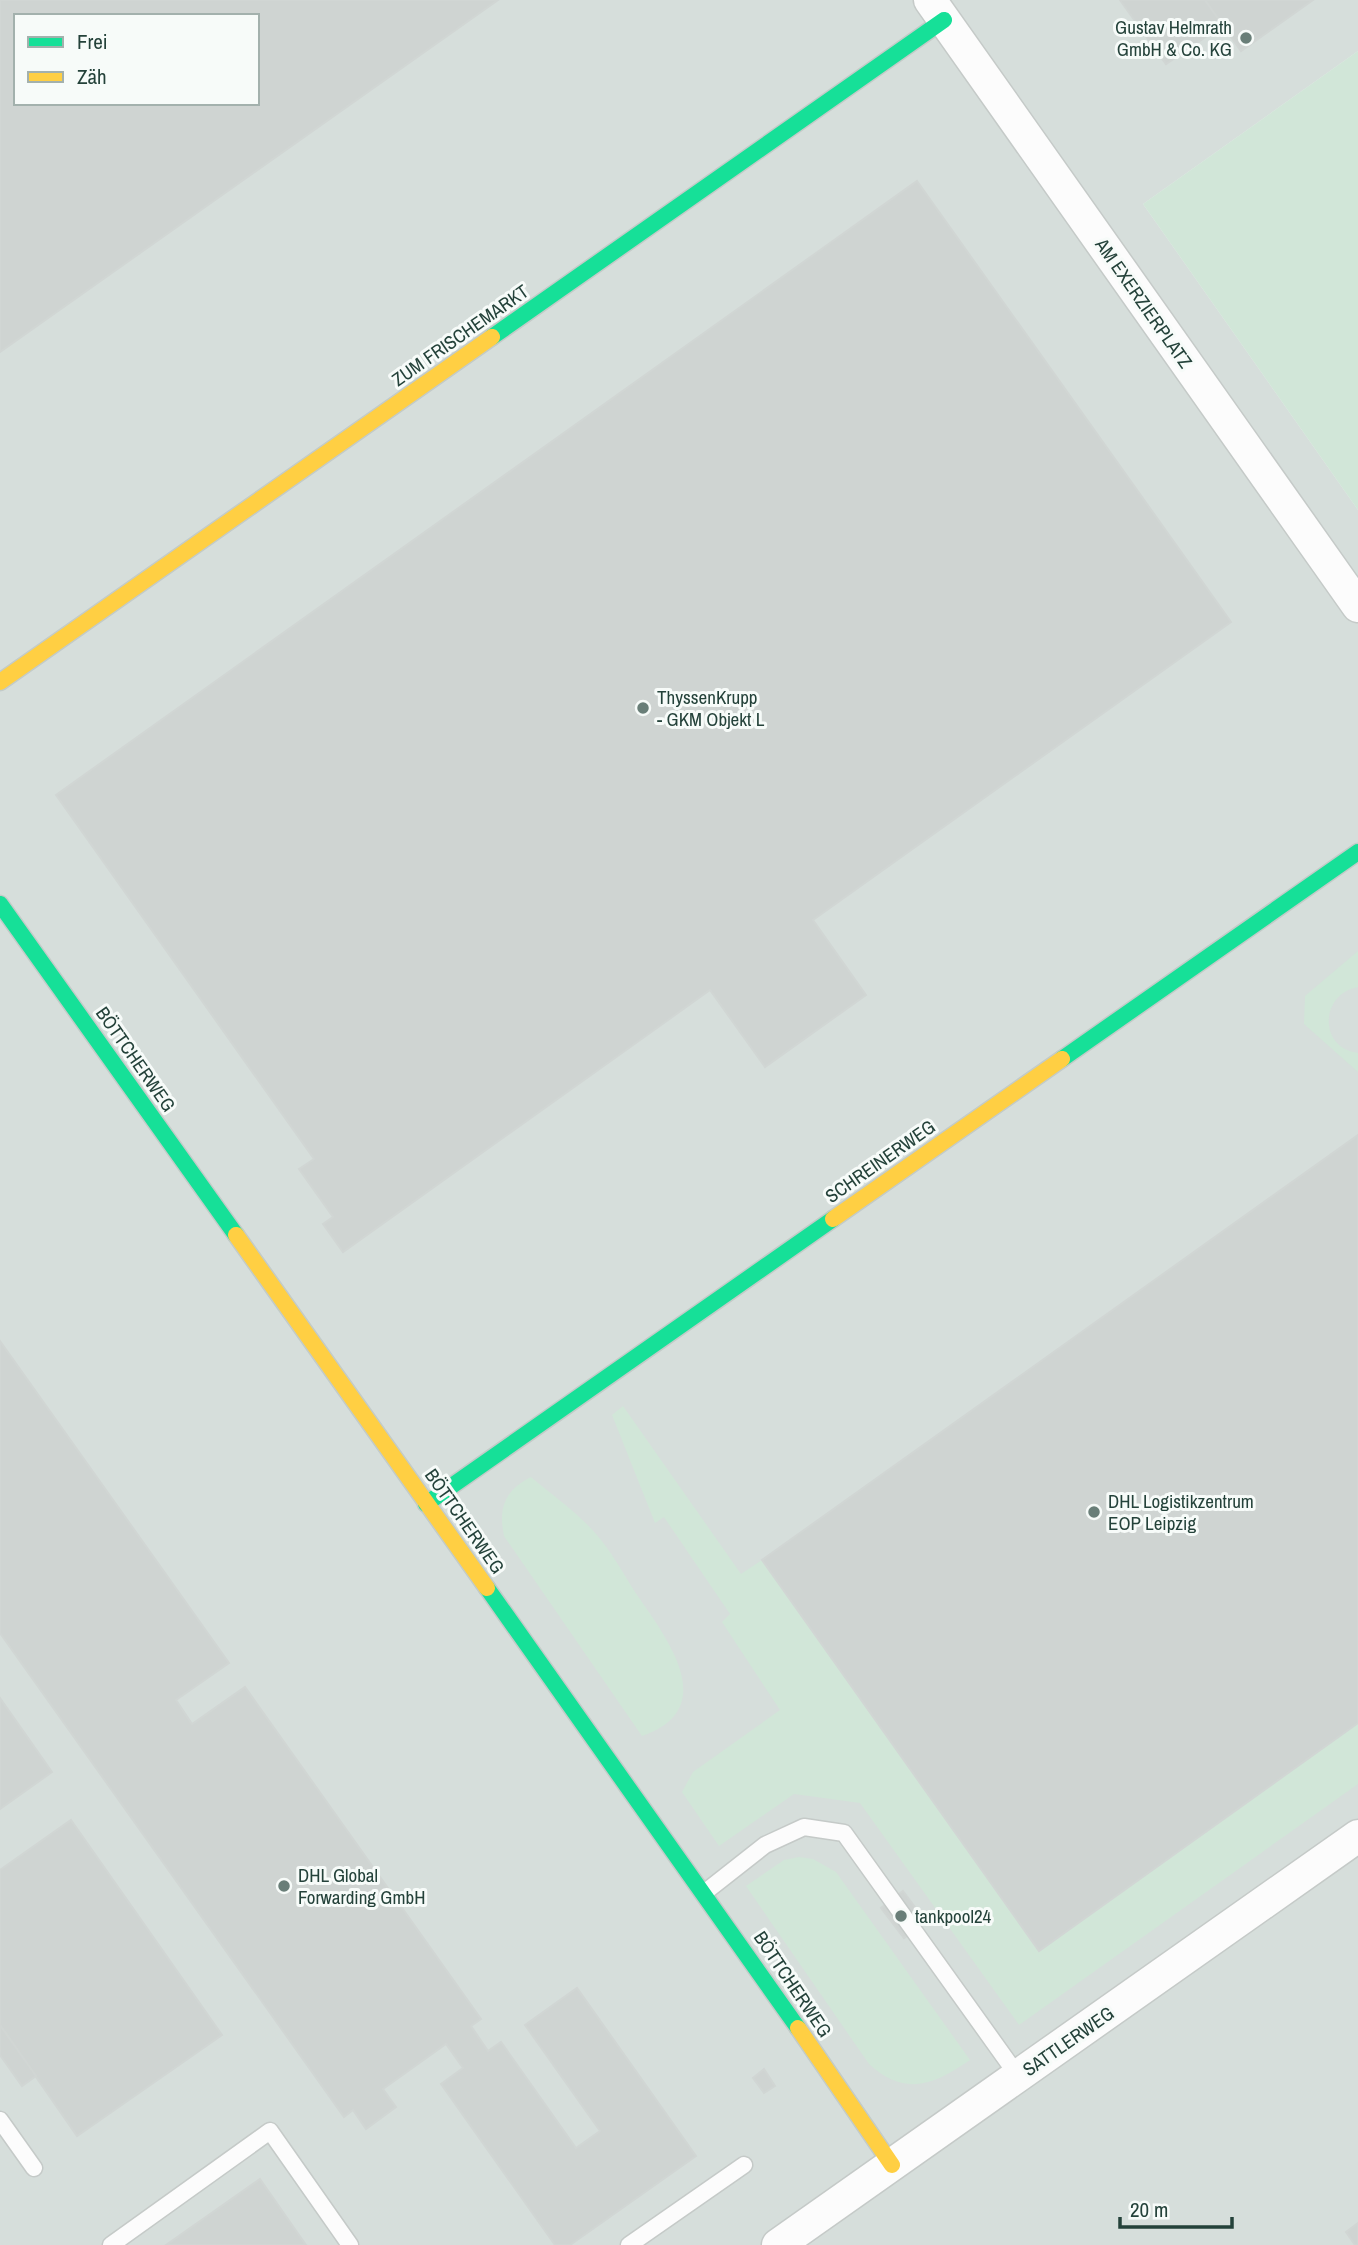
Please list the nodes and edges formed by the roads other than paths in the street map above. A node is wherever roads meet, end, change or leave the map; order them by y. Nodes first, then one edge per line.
1 (937, 10) edge
2 (1358, 606) edge
3 (0, 682) edge
4 (1358, 852) edge
5 (0, 904) edge
6 (426, 1504) junction
7 (1358, 1836) edge
8 (704, 1893) junction
9 (1018, 2076) junction
10 (0, 2120) edge
11 (744, 2165) dead end
12 (891, 2165) junction
13 (34, 2168) dead end
14 (111, 2245) edge
15 (350, 2245) edge
16 (629, 2245) edge
17 (778, 2245) edge

1 - 2 street, AM EXERZIERPLATZ
1 - 3 street, ZUM FRISCHEMARKT
4 - 6 street, SCHREINERWEG
5 - 6 street, BÖTTCHERWEG
6 - 8 street, BÖTTCHERWEG
7 - 9 street, SATTLERWEG
8 - 9 lane
8 - 12 street, BÖTTCHERWEG
9 - 12 street, SATTLERWEG
10 - 13 lane
11 - 16 lane
12 - 17 street, SATTLERWEG
14 - 15 lane

